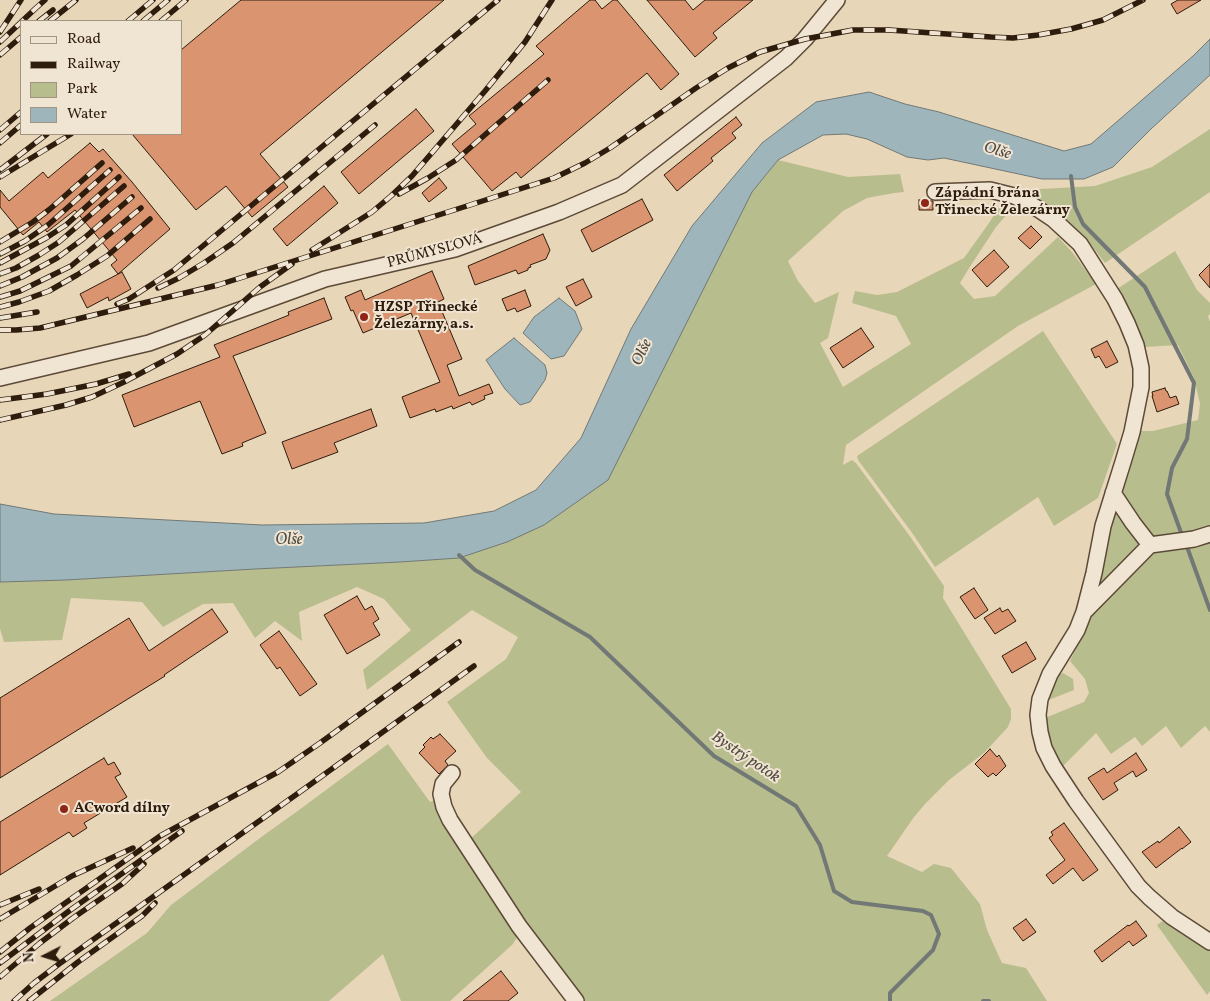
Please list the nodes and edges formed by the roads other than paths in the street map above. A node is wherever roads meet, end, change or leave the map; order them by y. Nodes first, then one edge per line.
1 (837, 0) edge
2 (935, 192) dead end
3 (0, 378) edge
4 (1113, 493) junction
5 (1210, 534) edge
6 (1150, 545) junction
7 (1084, 612) junction
8 (452, 773) dead end
9 (1210, 942) edge
10 (576, 1001) edge

1 - 3 street, PRŮMYSLOVÁ
2 - 4 street
4 - 6 street
4 - 7 street
5 - 6 street
6 - 7 street
7 - 9 street
8 - 10 street

